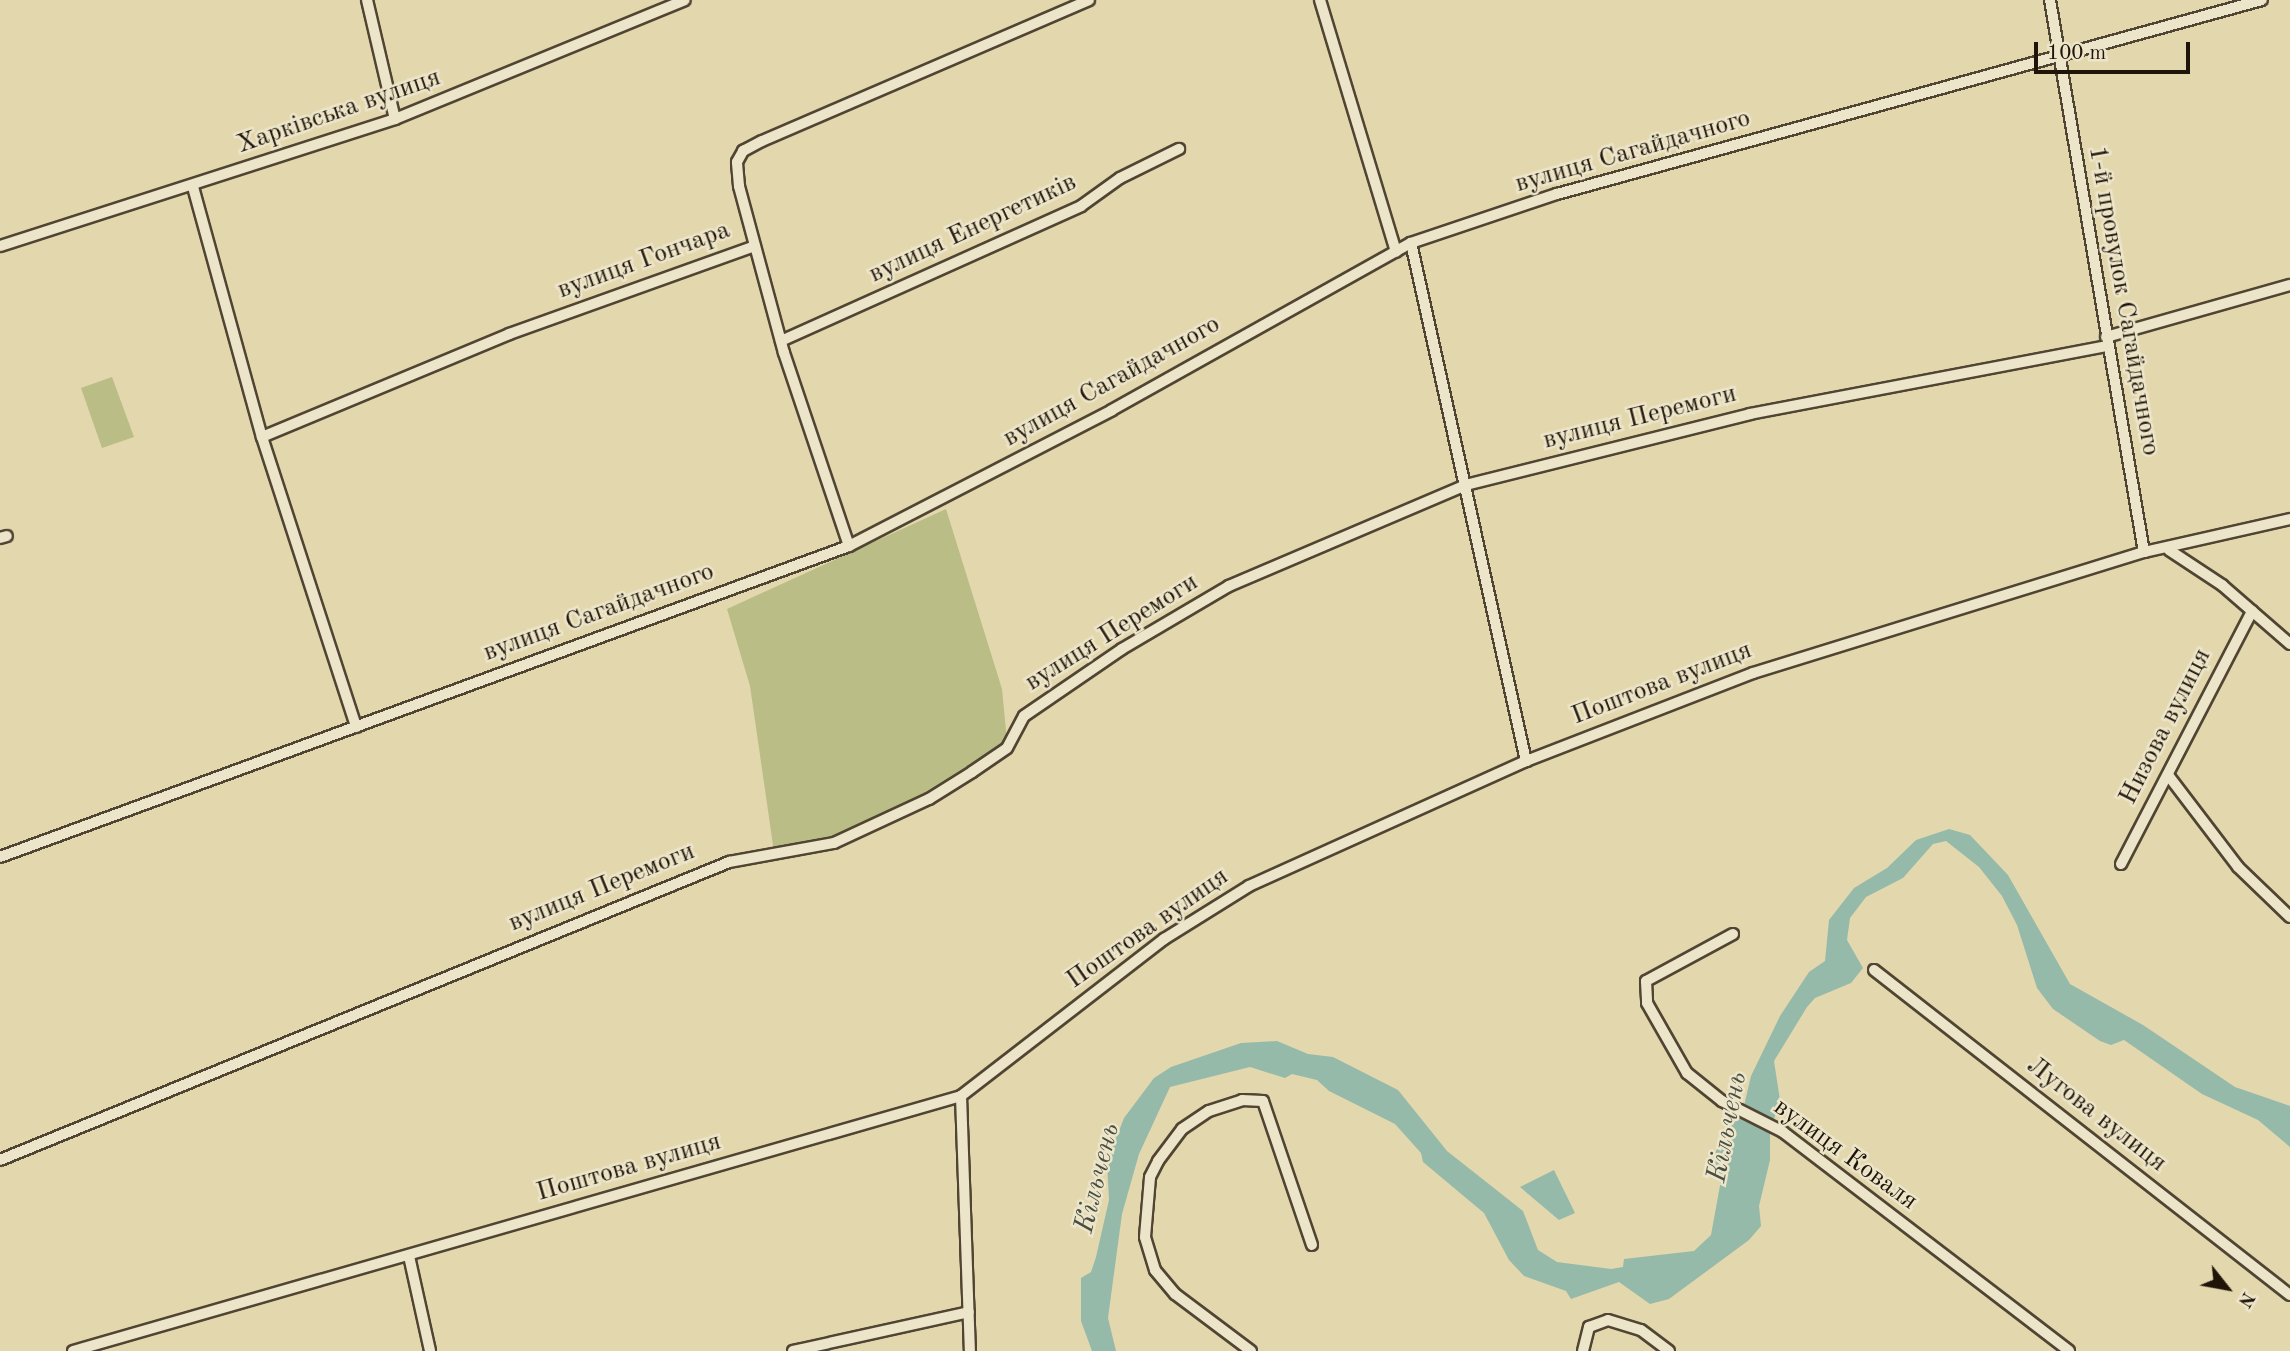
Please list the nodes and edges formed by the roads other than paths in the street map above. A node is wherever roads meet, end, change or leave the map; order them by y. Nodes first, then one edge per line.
1 (367, 0) edge
2 (685, 0) edge
3 (1089, 0) edge
4 (1320, 0) edge
5 (2050, 0) edge
6 (2262, 0) edge
7 (2061, 57) junction
8 (395, 119) junction
9 (1179, 149) dead end
10 (193, 187) junction
11 (1412, 243) junction
12 (0, 246) edge
13 (755, 246) junction
14 (1396, 252) junction
15 (2290, 285) edge
16 (781, 341) junction
17 (2107, 342) junction
18 (262, 437) junction
19 (1466, 485) junction
20 (2290, 519) edge
21 (849, 546) junction
22 (2169, 550) junction
23 (2144, 552) junction
24 (2252, 611) junction
25 (2290, 644) edge
26 (356, 727) junction
27 (1526, 761) junction
28 (2168, 775) junction
29 (0, 857) edge
30 (2121, 864) dead end
31 (2290, 916) edge
32 (1733, 934) dead end
33 (1874, 970) dead end
34 (961, 1096) junction
35 (0, 1160) edge
36 (1312, 1245) dead end
37 (409, 1256) junction
38 (2290, 1295) edge
39 (969, 1312) junction
40 (73, 1351) edge
41 (430, 1351) edge
42 (793, 1351) edge
43 (970, 1351) edge
44 (1251, 1351) edge
45 (1583, 1351) edge
46 (1669, 1351) edge
47 (2069, 1351) edge

1 - 8 street
2 - 8 street, Харківська вулиця
3 - 13 street, вулиця Гончара
4 - 14 street
5 - 7 street, 1-й провулок Сагайдачного
6 - 7 street, вулиця Сагайдачного
7 - 11 street, вулиця Сагайдачного
7 - 17 street, 1-й провулок Сагайдачного
8 - 10 street, Харківська вулиця
9 - 16 street, вулиця Енергетиків
10 - 12 street, Харківська вулиця
10 - 18 street
11 - 14 street, вулиця Сагайдачного
11 - 19 street
13 - 16 street
13 - 18 street, вулиця Гончара
14 - 21 street, вулиця Сагайдачного
15 - 17 street, вулиця Перемоги
16 - 21 street
17 - 19 street, вулиця Перемоги
17 - 23 street, 1-й провулок Сагайдачного
18 - 26 street
19 - 27 street
19 - 35 street, вулиця Перемоги
20 - 22 street, Поштова вулиця
21 - 26 street, вулиця Сагайдачного
22 - 23 street, Поштова вулиця
22 - 24 street
23 - 27 street, Поштова вулиця
24 - 25 street
24 - 28 street, Низова вулиця
26 - 29 street, вулиця Сагайдачного
27 - 34 street, Поштова вулиця
28 - 30 street, Низова вулиця
28 - 31 street
32 - 47 street, вулиця Коваля
33 - 38 street, Лугова вулиця
34 - 37 street, Поштова вулиця
34 - 39 street
36 - 44 street
37 - 40 street, Поштова вулиця
37 - 41 street
39 - 42 street
39 - 43 street
45 - 46 street

